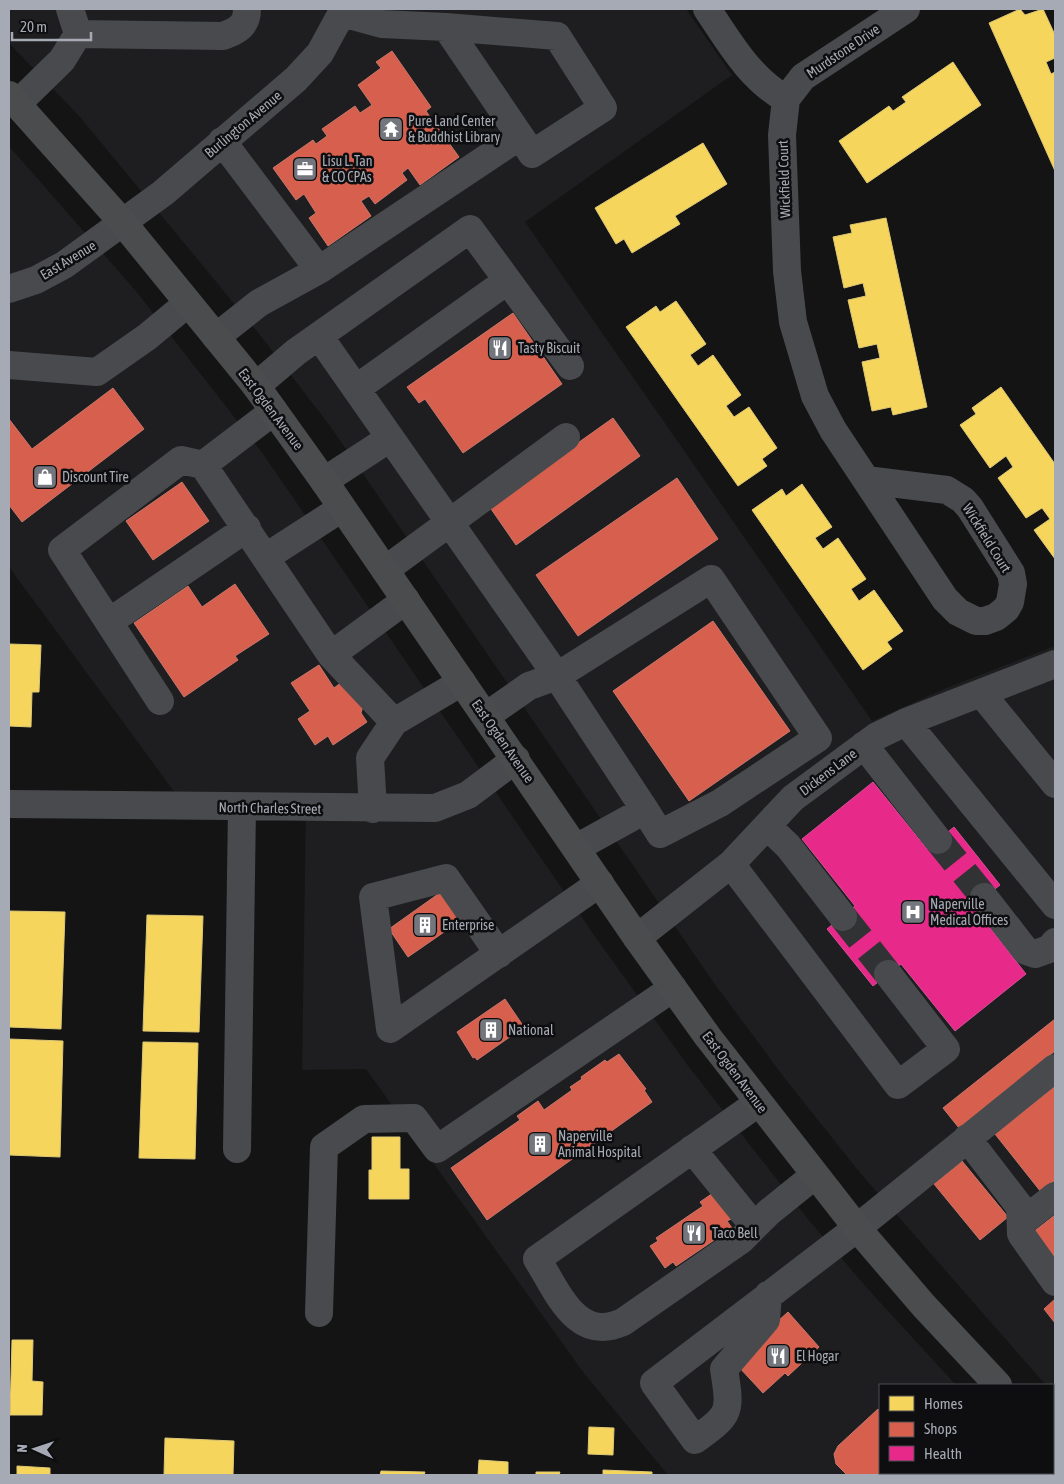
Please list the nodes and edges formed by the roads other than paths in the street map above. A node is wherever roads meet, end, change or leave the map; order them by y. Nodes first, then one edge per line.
1 (247, 9) edge
2 (707, 9) edge
3 (906, 9) edge
4 (343, 11) edge
5 (74, 21) edge
6 (446, 27) junction
7 (13, 100) edge
8 (786, 100) junction
9 (520, 136) junction
10 (222, 141) junction
11 (124, 224) junction
12 (320, 270) junction
13 (507, 281) junction
14 (9, 288) edge
15 (188, 303) junction
16 (319, 336) junction
17 (216, 337) junction
18 (9, 365) edge
19 (570, 366) dead end
20 (256, 386) junction
21 (357, 388) junction
22 (274, 411) junction
23 (566, 437) dead end
24 (390, 438) junction
25 (203, 465) junction
26 (866, 480) junction
27 (324, 481) junction
28 (342, 508) junction
29 (450, 523) junction
30 (246, 528) junction
31 (266, 557) junction
32 (385, 570) junction
33 (406, 600) junction
34 (109, 622) junction
35 (331, 655) junction
36 (1055, 665) edge
37 (557, 676) junction
38 (462, 682) junction
39 (981, 693) junction
40 (160, 701) dead end
41 (486, 716) junction
42 (394, 722) junction
43 (906, 722) junction
44 (864, 745) junction
45 (516, 759) junction
46 (1055, 784) edge
47 (9, 804) edge
48 (242, 807) junction
49 (373, 809) junction
50 (645, 810) junction
51 (768, 826) junction
52 (938, 840) tunnel mouth
53 (576, 848) junction
54 (731, 864) junction
55 (600, 883) junction
56 (984, 897) tunnel mouth
57 (1055, 905) edge
58 (842, 917) tunnel mouth
59 (637, 938) junction
60 (1055, 942) edge
61 (499, 954) junction
62 (888, 974) tunnel mouth
63 (672, 988) junction
64 (1055, 1068) edge
65 (758, 1103) junction
66 (966, 1138) junction
67 (237, 1149) dead end
68 (692, 1149) junction
69 (815, 1175) junction
70 (1055, 1196) edge
71 (1020, 1223) junction
72 (754, 1226) junction
73 (858, 1228) junction
74 (1055, 1282) edge
75 (768, 1295) junction
76 (319, 1313) dead end
77 (997, 1384) edge

1 - 5 street
2 - 8 street
3 - 8 street, Murdstone Drive
4 - 6 street
4 - 10 street, Burlington Avenue
5 - 7 street
6 - 9 street
6 - 9 street
7 - 11 main road, East Ogden Avenue
8 - 26 street, Wickfield Court
9 - 12 street
10 - 11 street, Burlington Avenue
10 - 12 street
11 - 14 street, East Avenue
11 - 15 main road, East Ogden Avenue
12 - 17 street
13 - 16 street
13 - 19 street
13 - 21 street
15 - 17 main road, East Ogden Avenue
15 - 18 street
16 - 20 street
16 - 21 street
17 - 20 main road, East Ogden Avenue
20 - 22 main road, East Ogden Avenue
21 - 24 street
22 - 25 street
22 - 27 main road, East Ogden Avenue
23 - 29 street
24 - 27 street
24 - 29 street
25 - 30 street
25 - 34 street
26 - 26 street, Wickfield Court
27 - 28 main road, East Ogden Avenue
28 - 31 street
28 - 32 main road, East Ogden Avenue
29 - 32 street
29 - 37 street
30 - 31 street
30 - 34 street
31 - 35 street
32 - 33 main road, East Ogden Avenue
33 - 35 street
33 - 38 main road, East Ogden Avenue
34 - 40 street
35 - 42 street
36 - 39 street, Dickens Lane
37 - 41 street
37 - 50 street
37 - 50 street
38 - 41 main road, East Ogden Avenue
38 - 42 street
39 - 43 street, Dickens Lane
39 - 46 street
41 - 45 main road, East Ogden Avenue
42 - 49 street
43 - 44 street, Dickens Lane
43 - 57 street
44 - 51 street, Dickens Lane
44 - 52 street
45 - 49 street, North Charles Street
45 - 53 main road, East Ogden Avenue
47 - 48 street, North Charles Street
48 - 49 street, North Charles Street
48 - 67 street
50 - 53 street
51 - 54 street, Dickens Lane
51 - 58 street
53 - 55 main road, East Ogden Avenue
54 - 59 street, Dickens Lane
54 - 62 street
55 - 59 main road, East Ogden Avenue
55 - 61 street
56 - 60 street
59 - 63 main road, East Ogden Avenue
61 - 61 street
63 - 65 main road, East Ogden Avenue
63 - 76 street
64 - 66 street
65 - 68 street
65 - 69 main road, East Ogden Avenue
66 - 71 street
66 - 73 street
68 - 72 street
68 - 72 street
69 - 72 street
69 - 73 main road, East Ogden Avenue
70 - 71 street
71 - 74 street
73 - 75 street
73 - 77 main road, East Ogden Avenue
75 - 75 street

